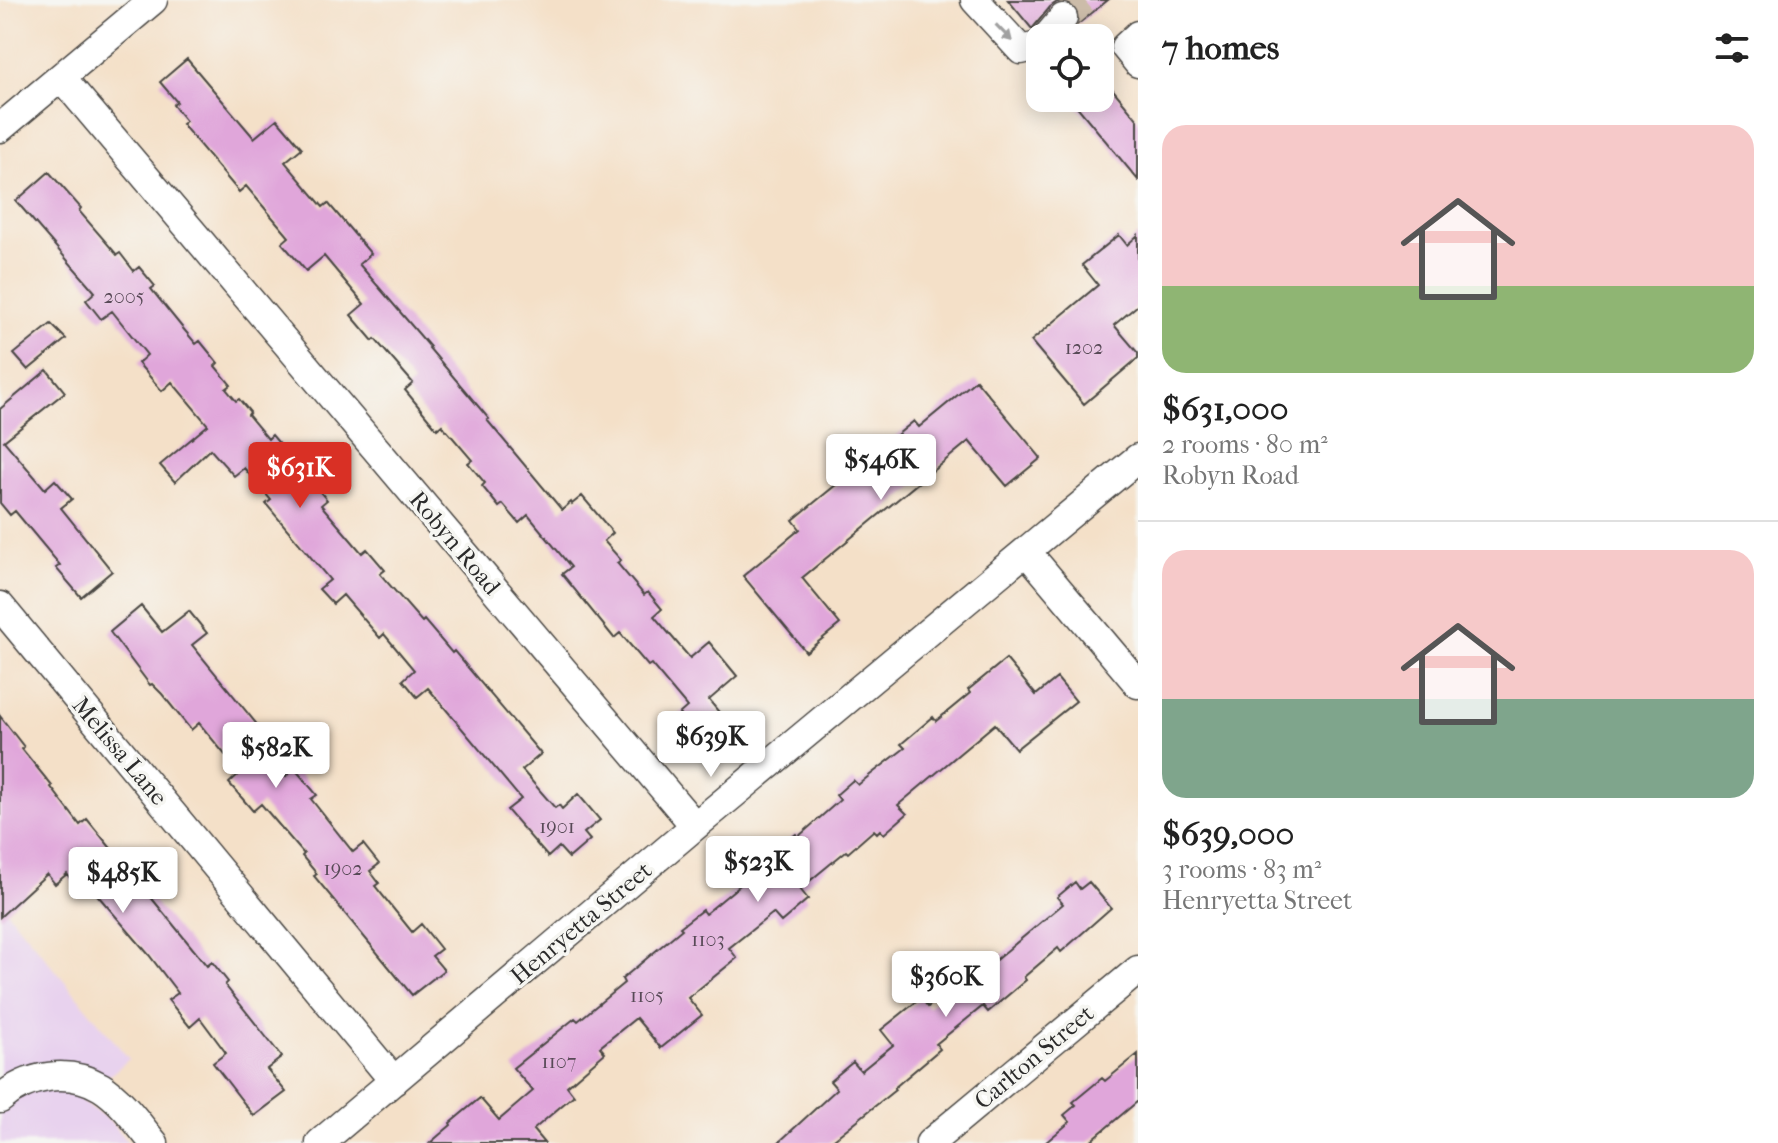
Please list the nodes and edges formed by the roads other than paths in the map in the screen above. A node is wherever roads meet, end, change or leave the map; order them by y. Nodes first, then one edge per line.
1 (153, 0) edge
2 (975, 0) edge
3 (1138, 35) edge
4 (1026, 49) edge
5 (1138, 63) edge
6 (61, 77) junction
7 (0, 128) edge
8 (1138, 458) edge
9 (1026, 551) junction
10 (0, 606) edge
11 (1138, 684) edge
12 (695, 826) junction
13 (1138, 970) edge
14 (394, 1081) junction
15 (0, 1099) edge
16 (154, 1143) edge
17 (320, 1143) edge
18 (930, 1143) edge

1 - 6 street
2 -> 4 street
3 - 5 street
6 - 7 street
6 - 12 street, Robyn Road
8 - 9 street, Henryetta Street
9 - 11 street
9 - 12 street, Henryetta Street
10 - 14 street, Melissa Lane
12 - 14 street, Henryetta Street
13 - 18 street, Carlton Street
14 - 17 street, Henryetta Street
15 - 16 street

